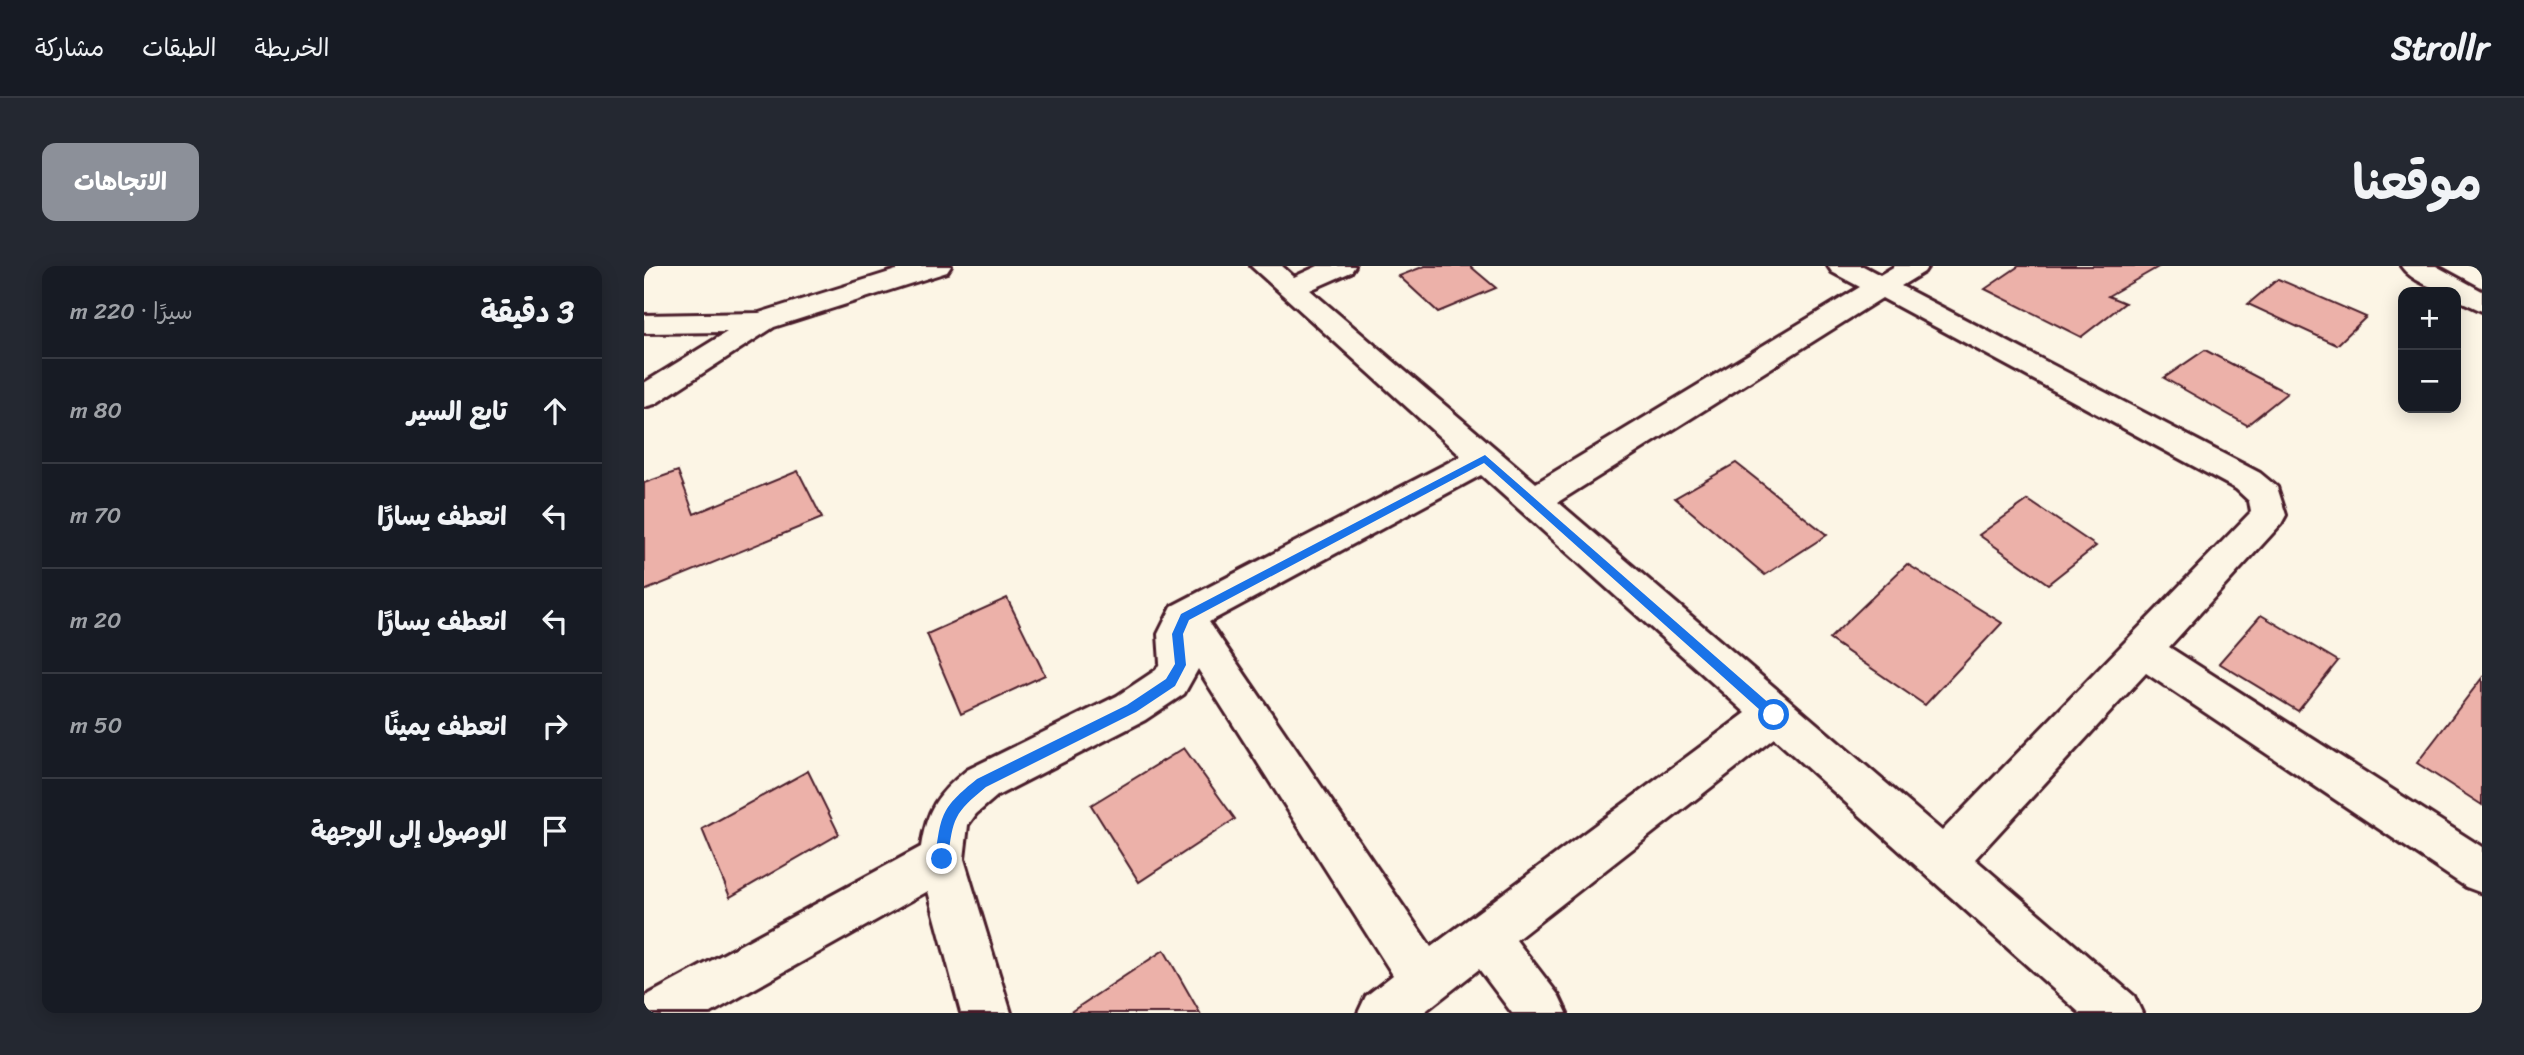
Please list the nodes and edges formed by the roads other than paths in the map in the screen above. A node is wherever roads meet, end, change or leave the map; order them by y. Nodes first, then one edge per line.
1 (937, 266) edge
2 (1341, 266) edge
3 (1842, 266) edge
4 (1914, 266) edge
5 (2415, 266) edge
6 (1278, 277) edge
7 (1879, 287) junction
8 (2480, 297) edge
9 (764, 321) junction
10 (644, 324) edge
11 (644, 397) edge
12 (1485, 458) junction
13 (1533, 500) junction
14 (1185, 617) junction
15 (2142, 650) junction
16 (1774, 715) junction
17 (942, 859) junction
18 (1943, 862) junction
19 (2482, 872) edge
20 (1484, 936) junction
21 (1425, 981) junction
22 (663, 1013) edge
23 (986, 1013) edge
24 (1383, 1013) edge
25 (1542, 1013) edge
26 (2117, 1013) edge

1 - 9 street
2 - 6 street
3 - 7 street
4 - 7 street
5 - 8 street
6 - 12 street
7 - 13 street
7 - 15 street
9 - 10 street
9 - 11 street
12 - 13 street
12 - 14 street
13 - 16 street
14 - 17 street
14 - 21 street
15 - 18 street
15 - 19 street
16 - 18 street
16 - 20 street
17 - 22 street
17 - 23 street
18 - 26 street
20 - 21 street
20 - 25 street
21 - 24 street

